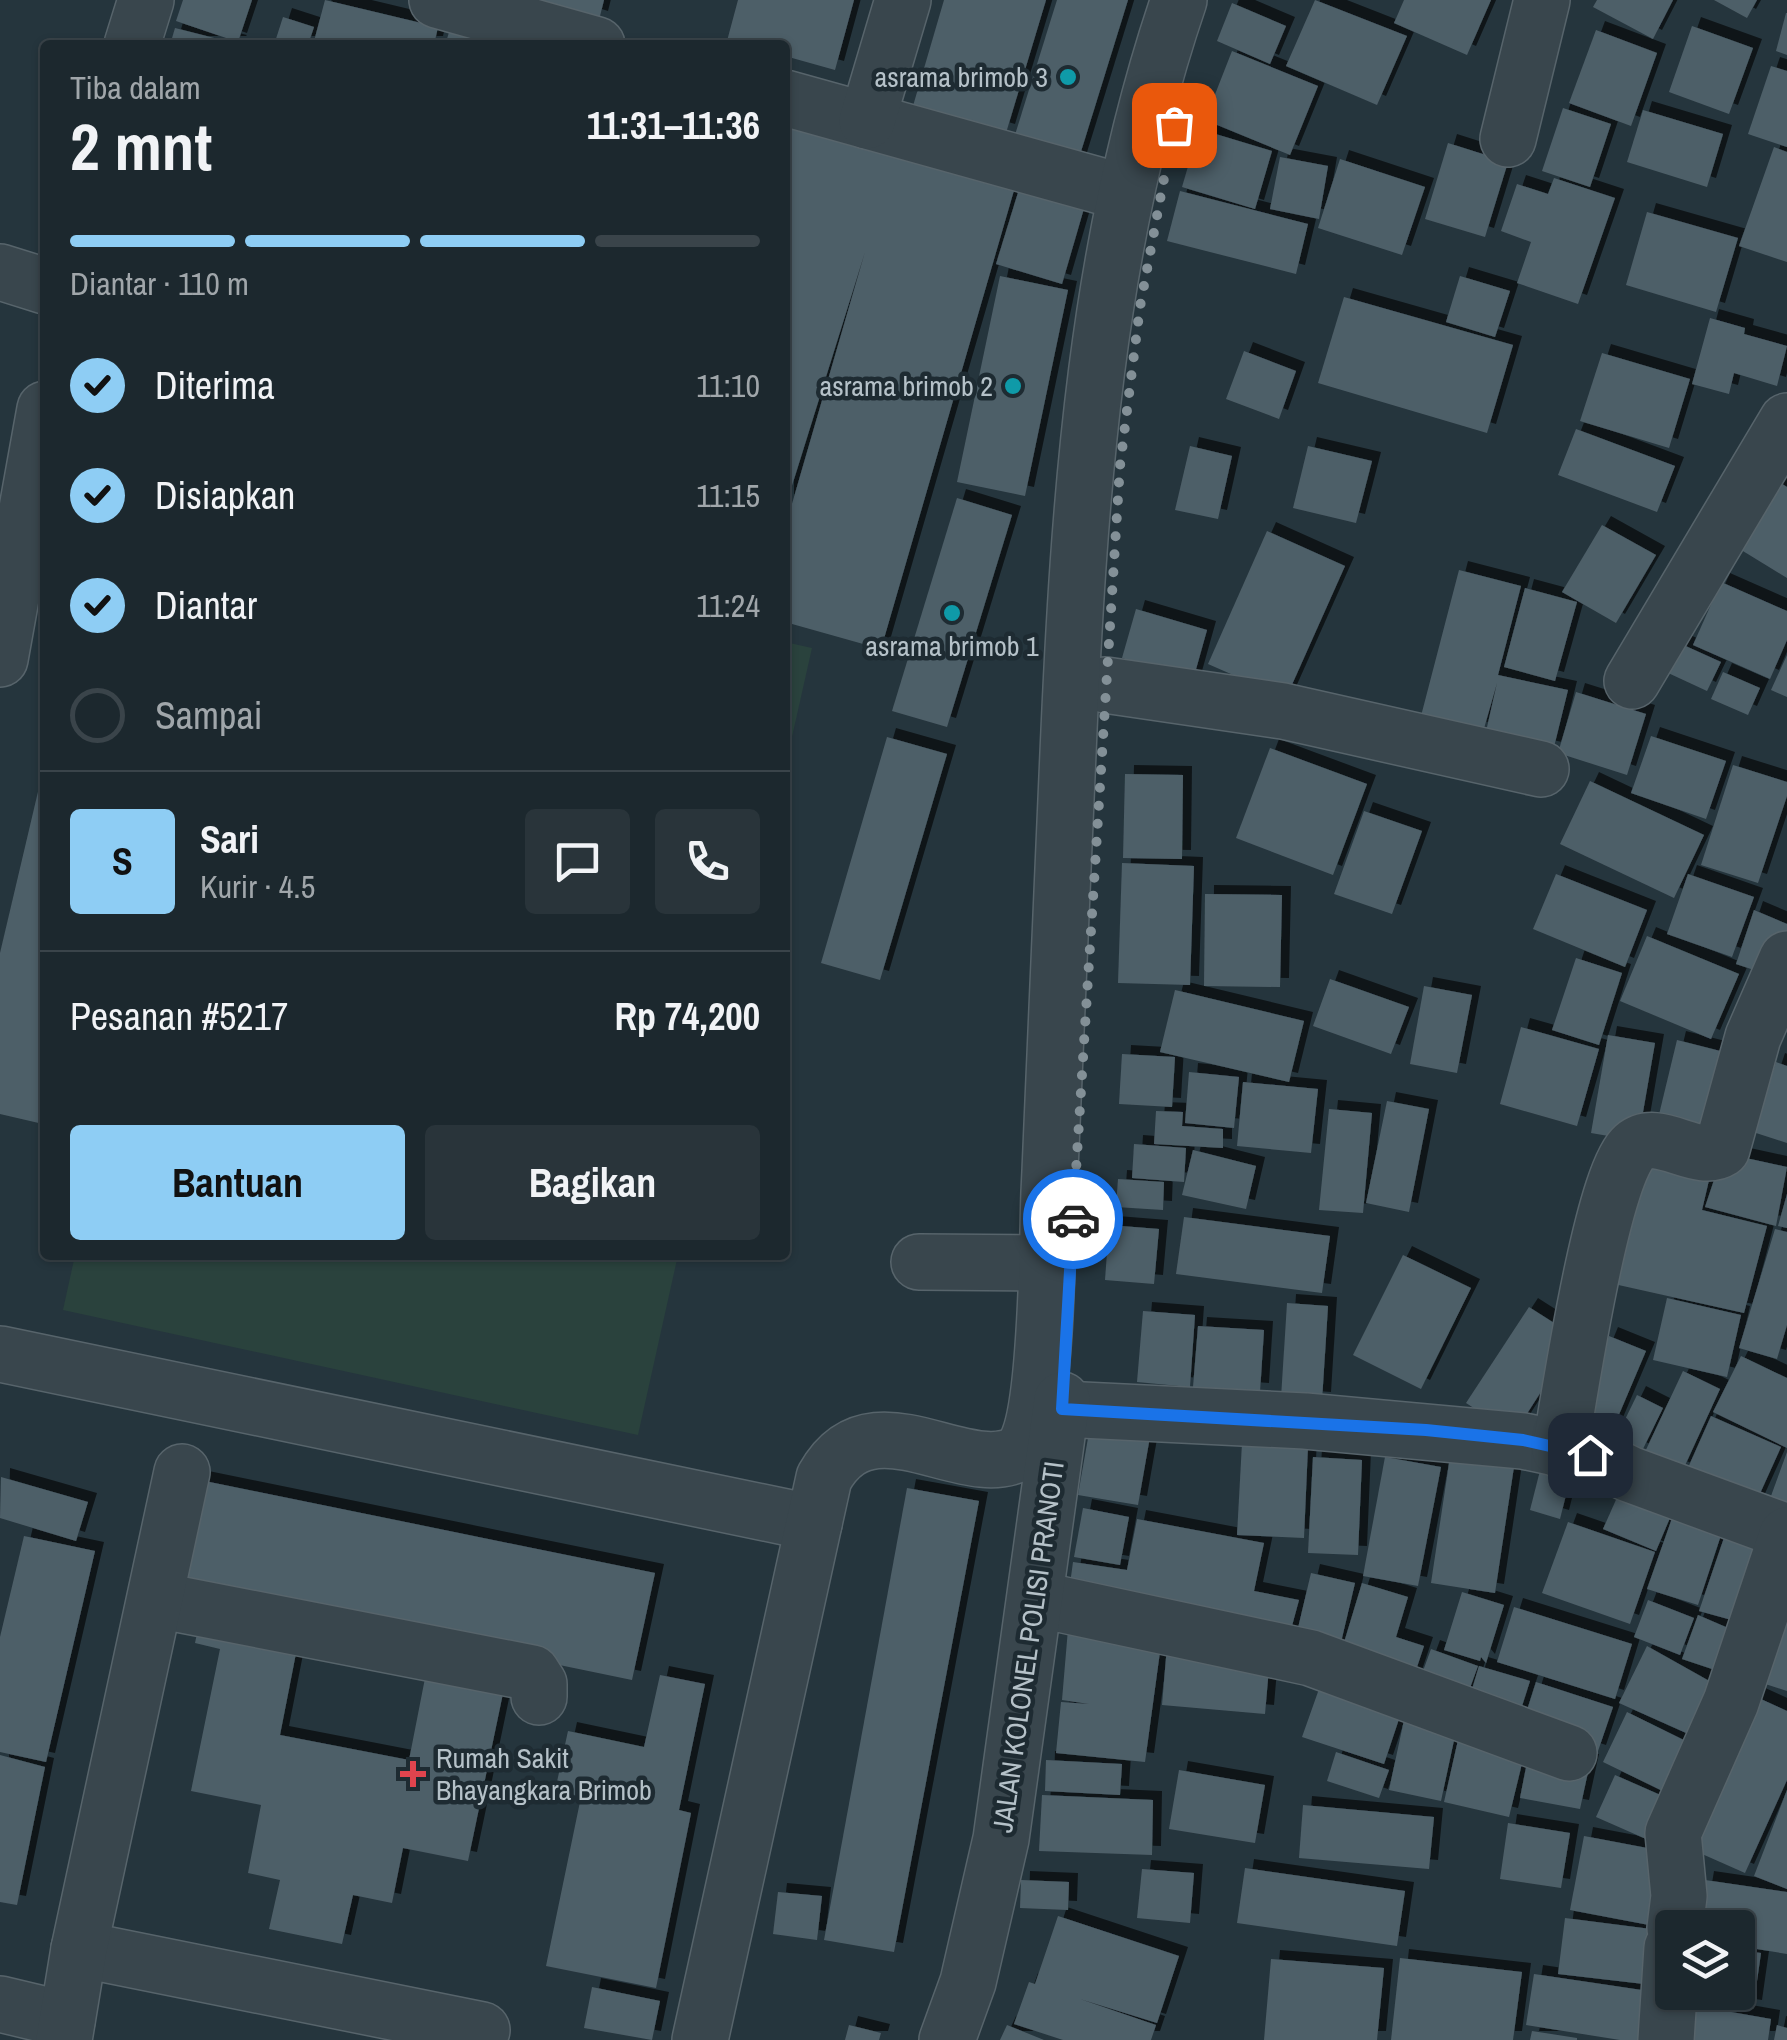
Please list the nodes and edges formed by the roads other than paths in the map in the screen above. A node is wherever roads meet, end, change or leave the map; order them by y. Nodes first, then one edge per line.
1 (146, 0) edge
2 (437, 0) edge
3 (903, 0) edge
4 (1179, 0) edge
5 (1215, 0) edge
6 (1542, 0) edge
7 (134, 40) edge
8 (579, 40) edge
9 (790, 99) edge
10 (867, 120) junction
11 (1508, 139) dead end
12 (1126, 194) junction
13 (0, 272) edge
14 (40, 284) edge
15 (1787, 421) edge
16 (40, 437) edge
17 (0, 659) edge
18 (1632, 681) dead end
19 (1105, 685) junction
20 (1541, 769) dead end
21 (1787, 959) edge
22 (920, 1262) dead end
23 (1046, 1263) junction
24 (0, 1354) edge
25 (1062, 1409) junction
26 (1560, 1450) junction
27 (182, 1472) dead end
28 (814, 1523) junction
29 (1787, 1534) edge
30 (1036, 1598) junction
31 (156, 1600) junction
32 (539, 1697) dead end
33 (1569, 1754) dead end
34 (1677, 1910) edge
35 (79, 1950) junction
36 (0, 2004) edge
37 (1668, 2010) edge
38 (65, 2030) edge
39 (482, 2030) dead end
40 (700, 2040) edge
41 (947, 2040) edge
42 (1666, 2040) edge

1 - 7 street
2 - 8 street
3 - 10 street
4 - 12 street
5 - 19 street, JALAN KOLONEL POLISI PRANOTI
6 - 11 street
9 - 10 street
10 - 12 street
12 - 23 street
13 - 14 street
15 - 18 street
16 - 17 street
19 - 20 street
19 - 25 street, JALAN KOLONEL POLISI PRANOTI
21 - 26 street
22 - 23 street
23 - 28 street
24 - 28 street
25 - 26 street
25 - 30 street, JALAN KOLONEL POLISI PRANOTI
26 - 29 street
27 - 31 street
28 - 40 street
29 - 34 street
30 - 33 street
30 - 41 street, JALAN KOLONEL POLISI PRANOTI
31 - 32 street
31 - 35 street
35 - 38 street
35 - 39 street
36 - 38 street
37 - 42 street

